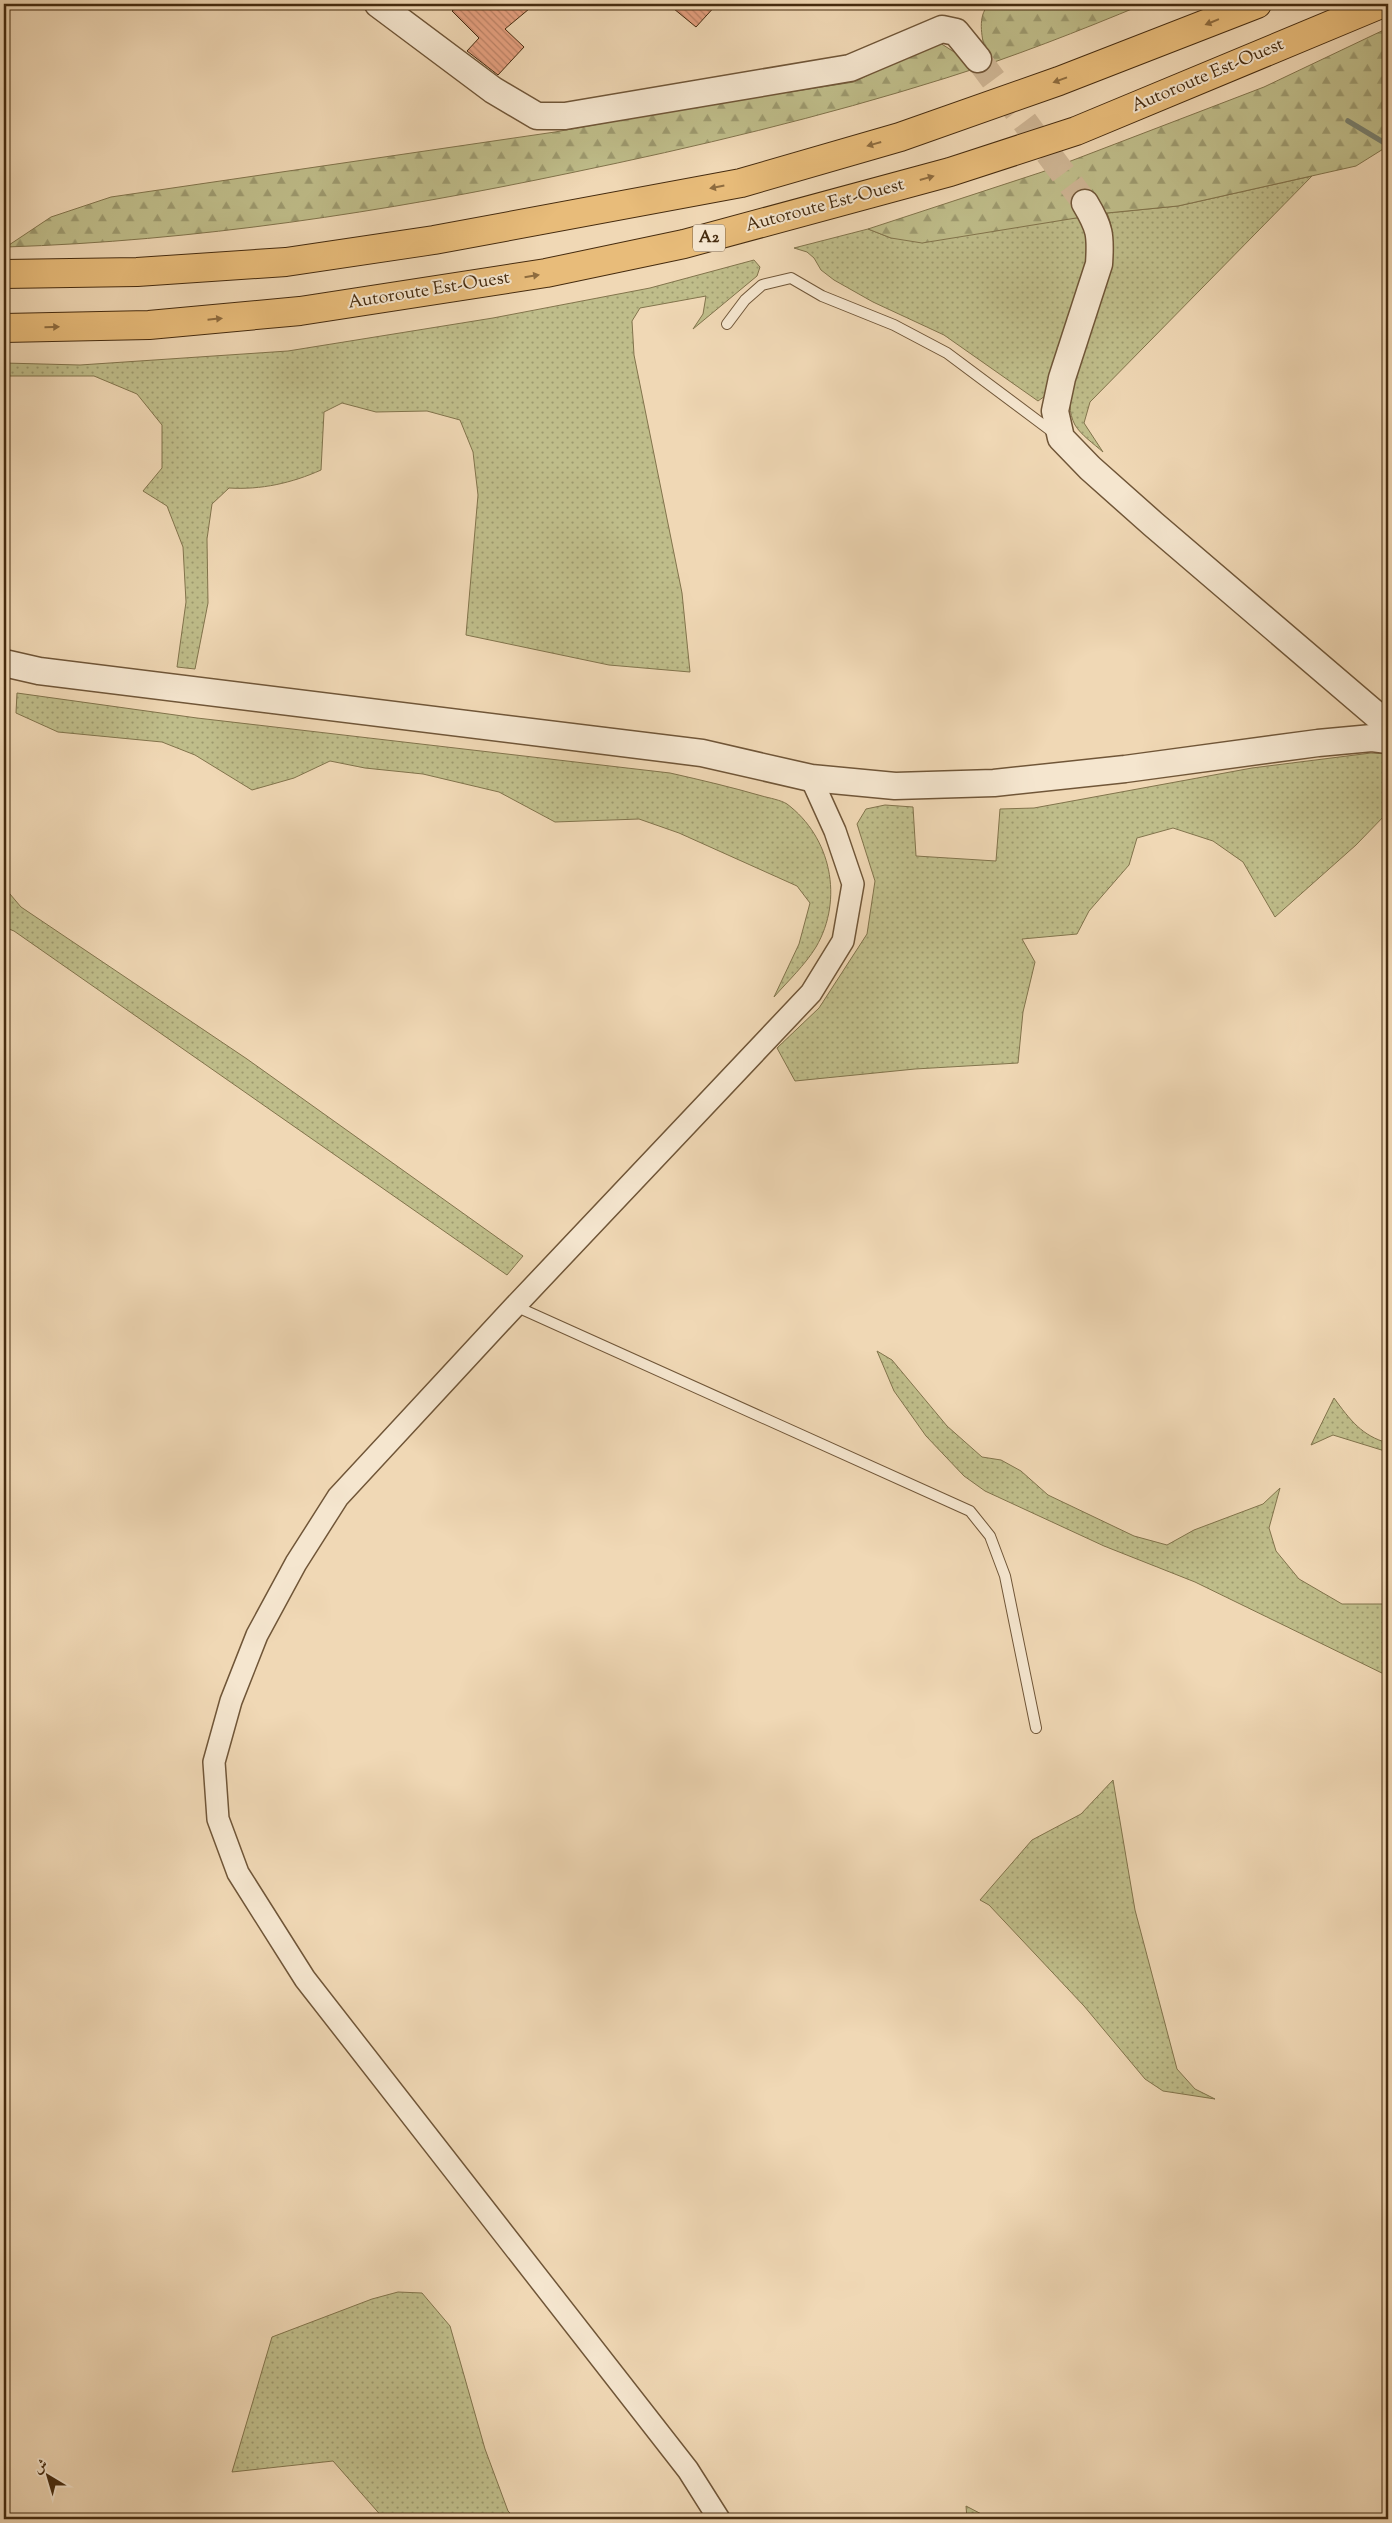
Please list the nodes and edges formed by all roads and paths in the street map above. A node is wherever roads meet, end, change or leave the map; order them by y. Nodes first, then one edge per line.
1 (378, 4) edge
2 (1257, 4) edge
3 (1381, 4) edge
4 (978, 58) tunnel mouth
5 (1085, 204) tunnel mouth
6 (4, 274) edge
7 (727, 324) dead end
8 (4, 328) edge
9 (1061, 438) junction
10 (4, 664) edge
11 (1388, 725) edge
12 (1388, 740) edge
13 (811, 778) junction
14 (515, 1306) junction
15 (1036, 1728) dead end
16 (719, 2519) edge

1 - 4 street
2 -> 6 highway
8 -> 3 highway, Autoroute Est-Ouest / A2
5 - 9 street
7 - 9 lane
9 - 11 street
10 - 13 street
12 - 13 street
13 - 14 street
14 - 15 lane
14 - 16 street

